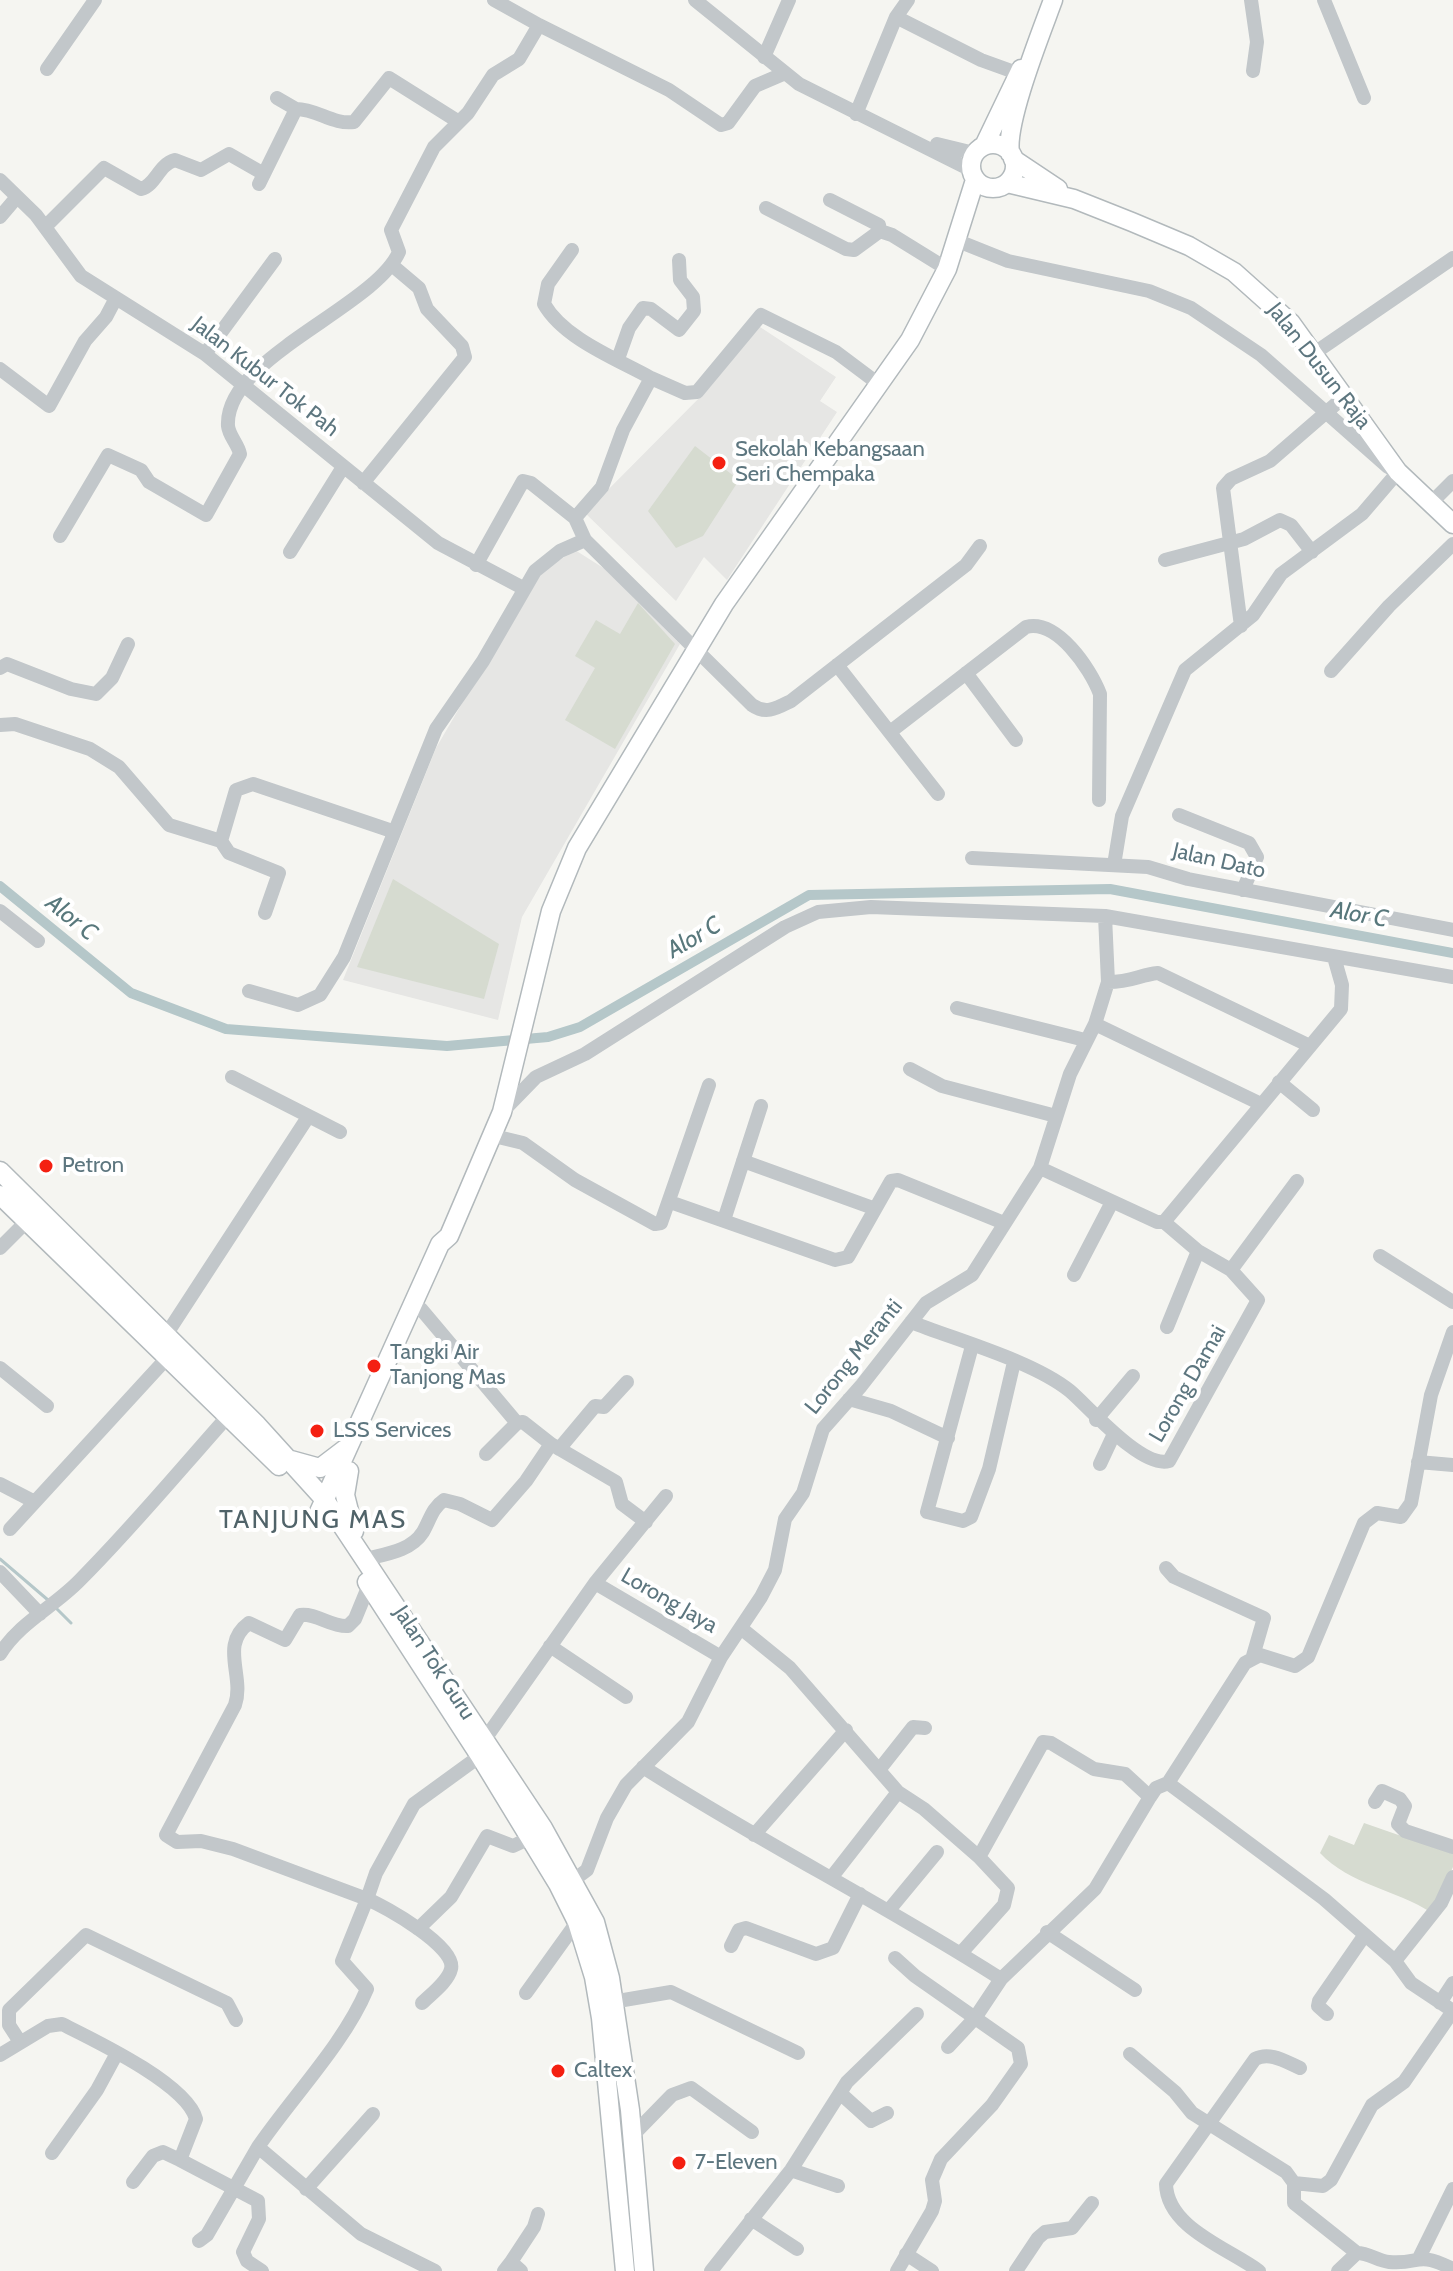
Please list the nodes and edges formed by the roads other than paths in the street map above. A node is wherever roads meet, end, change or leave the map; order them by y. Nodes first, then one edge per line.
1 (95, 0) edge
2 (494, 0) edge
3 (695, 0) edge
4 (789, 0) edge
5 (908, 0) edge
6 (1053, 0) edge
7 (1251, 0) edge
8 (1324, 0) edge
9 (896, 17) junction
10 (539, 25) junction
11 (764, 57) junction
12 (1031, 57) junction
13 (47, 69) dead end
14 (1253, 71) dead end
15 (1017, 73) junction
16 (783, 74) junction
17 (277, 98) dead end
18 (1364, 98) dead end
19 (296, 109) junction
20 (856, 114) junction
21 (459, 122) junction
22 (1012, 156) junction
23 (976, 162) junction
24 (0, 180) edge
25 (1000, 186) junction
26 (17, 197) junction
27 (1074, 199) junction
28 (830, 200) dead end
29 (766, 208) dead end
30 (0, 217) edge
31 (46, 226) junction
32 (880, 231) junction
33 (963, 243) junction
34 (572, 250) dead end
35 (1453, 258) edge
36 (275, 259) dead end
37 (679, 260) dead end
38 (393, 266) junction
39 (947, 269) junction
40 (116, 298) junction
41 (205, 354) junction
42 (1313, 354) junction
43 (618, 359) junction
44 (0, 369) edge
45 (651, 378) junction
46 (880, 385) junction
47 (244, 387) junction
48 (1344, 397) junction
49 (1326, 412) junction
50 (343, 467) junction
51 (1397, 473) junction
52 (1453, 481) edge
53 (363, 483) junction
54 (1432, 502) junction
55 (575, 518) junction
56 (1453, 524) edge
57 (60, 536) dead end
58 (585, 540) junction
59 (1228, 543) junction
60 (1453, 544) edge
61 (980, 546) dead end
62 (290, 552) dead end
63 (1312, 552) junction
64 (1165, 560) dead end
65 (476, 565) junction
66 (523, 588) junction
67 (1241, 626) junction
68 (128, 644) dead end
69 (696, 647) junction
70 (837, 665) junction
71 (0, 668) edge
72 (1331, 671) dead end
73 (966, 673) junction
74 (0, 725) edge
75 (890, 732) junction
76 (1016, 740) dead end
77 (938, 794) dead end
78 (1099, 800) dead end
79 (1179, 815) dead end
80 (392, 831) junction
81 (221, 841) junction
82 (972, 858) dead end
83 (1114, 865) junction
84 (1243, 890) junction
85 (0, 911) edge
86 (265, 913) dead end
87 (1105, 916) junction
88 (1453, 930) edge
89 (38, 941) dead end
90 (1334, 957) junction
91 (1453, 977) edge
92 (1108, 982) junction
93 (249, 991) dead end
94 (957, 1008) dead end
95 (1095, 1024) junction
96 (1085, 1040) junction
97 (1310, 1046) junction
98 (910, 1069) dead end
99 (232, 1077) dead end
100 (1279, 1082) junction
101 (709, 1085) dead end
102 (1261, 1104) junction
103 (761, 1106) dead end
104 (1313, 1110) dead end
105 (502, 1112) junction
106 (1056, 1116) junction
107 (308, 1117) junction
108 (340, 1132) dead end
109 (494, 1136) junction
110 (743, 1161) junction
111 (1040, 1168) junction
112 (0, 1171) edge
113 (1297, 1181) dead end
114 (0, 1195) edge
115 (670, 1202) junction
116 (1112, 1202) junction
117 (873, 1208) junction
118 (724, 1220) junction
119 (26, 1222) junction
120 (1164, 1222) junction
121 (1004, 1223) junction
122 (449, 1236) junction
123 (0, 1248) edge
124 (1198, 1251) junction
125 (1380, 1256) dead end
126 (1231, 1270) junction
127 (1074, 1275) dead end
128 (1453, 1302) edge
129 (421, 1309) junction
130 (911, 1322) junction
131 (1167, 1327) dead end
132 (1453, 1332) edge
133 (166, 1335) junction
134 (972, 1346) junction
135 (167, 1358) junction
136 (1014, 1362) junction
137 (0, 1368) edge
138 (1133, 1376) dead end
139 (627, 1382) dead end
140 (849, 1399) junction
141 (47, 1406) dead end
142 (228, 1416) junction
143 (1096, 1420) junction
144 (517, 1423) junction
145 (1114, 1434) junction
146 (354, 1438) junction
147 (948, 1438) junction
148 (555, 1446) junction
149 (486, 1454) dead end
150 (289, 1459) junction
151 (1418, 1462) junction
152 (1100, 1464) dead end
153 (1453, 1465) edge
154 (349, 1471) junction
155 (0, 1484) edge
156 (666, 1496) dead end
157 (33, 1501) junction
158 (326, 1511) junction
159 (646, 1522) junction
160 (10, 1529) dead end
161 (353, 1540) junction
162 (366, 1559) junction
163 (1166, 1568) dead end
164 (0, 1572) edge
165 (595, 1583) junction
166 (369, 1585) junction
167 (42, 1613) junction
168 (742, 1629) junction
169 (550, 1646) junction
170 (0, 1654) edge
171 (1253, 1656) junction
172 (721, 1657) junction
173 (626, 1697) dead end
174 (925, 1728) dead end
175 (846, 1730) junction
176 (483, 1748) junction
177 (643, 1767) junction
178 (879, 1770) junction
179 (1168, 1783) junction
180 (898, 1792) junction
181 (1150, 1797) junction
182 (1375, 1802) dead end
183 (754, 1835) junction
184 (530, 1838) junction
185 (1453, 1847) edge
186 (937, 1852) dead end
187 (979, 1857) junction
188 (1453, 1877) edge
189 (831, 1878) junction
190 (571, 1882) junction
191 (860, 1894) junction
192 (367, 1899) junction
193 (889, 1910) junction
194 (577, 1922) junction
195 (418, 1929) junction
196 (1047, 1932) junction
197 (1364, 1936) junction
198 (731, 1946) dead end
199 (961, 1953) junction
200 (895, 1958) dead end
201 (1395, 1961) junction
202 (1001, 1979) junction
203 (1453, 1983) edge
204 (1135, 1990) dead end
205 (526, 1993) dead end
206 (612, 2002) junction
207 (422, 2003) dead end
208 (1449, 2008) edge
209 (917, 2014) dead end
210 (1327, 2014) dead end
211 (975, 2018) junction
212 (236, 2020) dead end
213 (20, 2042) junction
214 (948, 2047) dead end
215 (798, 2053) dead end
216 (1130, 2054) dead end
217 (0, 2055) edge
218 (116, 2055) junction
219 (1300, 2068) dead end
220 (840, 2093) junction
221 (887, 2113) dead end
222 (373, 2114) dead end
223 (1208, 2124) junction
224 (752, 2132) dead end
225 (632, 2136) junction
226 (258, 2147) junction
227 (52, 2153) dead end
228 (180, 2160) junction
229 (791, 2170) junction
230 (635, 2173) junction
231 (616, 2175) junction
232 (133, 2182) dead end
233 (1294, 2183) junction
234 (234, 2186) junction
235 (838, 2186) dead end
236 (306, 2189) junction
237 (1453, 2189) edge
238 (1092, 2203) dead end
239 (538, 2214) dead end
240 (751, 2219) junction
241 (199, 2241) dead end
242 (797, 2249) dead end
243 (1357, 2253) junction
244 (906, 2254) junction
245 (1420, 2256) junction
246 (512, 2268) edge
247 (1453, 2269) edge
248 (262, 2271) edge
249 (435, 2271) edge
250 (625, 2271) edge
251 (644, 2271) edge
252 (711, 2271) edge
253 (897, 2271) edge
254 (932, 2271) edge
255 (1016, 2271) edge
256 (1259, 2271) edge
257 (1338, 2271) edge

1 - 13 street
2 - 10 street
3 - 11 street
4 - 11 street
5 - 9 street
6 - 12 main road
7 - 14 street
8 - 18 street
9 - 15 street
9 - 20 street
10 - 16 street
10 - 21 street
11 - 16 street
12 - 15 main road
12 - 22 main road
15 - 23 main road
16 - 20 street
17 - 19 street
19 - 21 street
19 - 31 street
20 - 23 street
21 - 38 street
22 - 23 main road, Jalan Dusun Raja
22 - 25 main road
22 - 27 main road, Jalan Dusun Raja
23 - 25 main road, Jalan Dusun Raja
23 - 39 main road
24 - 26 street, Jalan Kubur Tok Pah
25 - 27 main road, Jalan Dusun Raja
25 - 33 main road
26 - 30 street
26 - 31 street, Jalan Kubur Tok Pah
27 - 42 main road, Jalan Dusun Raja
28 - 32 street
29 - 32 street
31 - 40 street, Jalan Kubur Tok Pah
32 - 39 street
33 - 39 main road
33 - 49 street
34 - 43 street
35 - 42 street
36 - 41 street
37 - 43 street
38 - 47 street
38 - 53 street
39 - 46 main road
40 - 41 street, Jalan Kubur Tok Pah
40 - 44 street
41 - 47 street, Jalan Kubur Tok Pah
42 - 48 main road, Jalan Dusun Raja
43 - 45 street
45 - 46 street
45 - 55 street
46 - 69 main road
47 - 50 street, Jalan Kubur Tok Pah
47 - 57 street
48 - 49 street
48 - 51 main road, Jalan Dusun Raja
49 - 51 street
49 - 59 street
50 - 53 street, Jalan Kubur Tok Pah
50 - 62 street
51 - 54 main road, Jalan Dusun Raja
51 - 63 street
52 - 54 street
53 - 65 street, Jalan Kubur Tok Pah
54 - 56 main road, Jalan Dusun Raja
55 - 58 street
55 - 65 street
58 - 66 street
58 - 69 street
59 - 63 street
59 - 64 street
59 - 67 street
60 - 72 street
61 - 70 street
63 - 67 street
65 - 66 street, Jalan Kubur Tok Pah
66 - 80 street
67 - 83 street
68 - 71 street
69 - 70 street
69 - 105 main road
70 - 75 street
73 - 75 street
73 - 76 street
73 - 78 street
74 - 81 street
75 - 77 street
79 - 84 street
80 - 81 street
80 - 93 street
81 - 86 street
82 - 83 street, Jalan Dato
83 - 84 street, Jalan Dato
84 - 88 street, Jalan Dato
85 - 89 street
87 - 90 street
87 - 92 street, Lorong Meranti
87 - 105 street
90 - 91 street
90 - 97 street
92 - 95 street, Lorong Meranti
92 - 97 street
94 - 96 street
95 - 96 street, Lorong Meranti
95 - 102 street
96 - 106 street, Lorong Meranti
97 - 100 street
98 - 106 street
99 - 107 street
100 - 102 street
100 - 104 street
101 - 115 street
102 - 120 street
103 - 110 street
105 - 109 main road
106 - 111 street, Lorong Meranti
107 - 108 street
107 - 133 street
109 - 115 street
109 - 122 main road
110 - 117 street
110 - 118 street
111 - 116 street, Lorong Damai
111 - 121 street, Lorong Meranti
112 - 133 main road, Jalan Tok Guru
113 - 126 street
114 - 119 main road, Jalan Tok Guru
115 - 118 street
116 - 120 street, Lorong Damai
116 - 127 street
117 - 118 street
117 - 121 street
119 - 123 street
119 - 135 main road, Jalan Tok Guru
120 - 124 street, Lorong Damai
121 - 130 street, Lorong Meranti
122 - 129 main road
122 - 146 main road
124 - 126 street, Lorong Damai
124 - 131 street
125 - 128 street
126 - 145 street, Lorong Damai
129 - 144 street
129 - 154 main road
130 - 134 street, Lorong Damai
130 - 140 street, Lorong Meranti
132 - 151 street
133 - 150 main road, Jalan Tok Guru
134 - 136 street, Lorong Damai
134 - 147 street
135 - 142 main road, Jalan Tok Guru
135 - 157 street
136 - 143 street, Lorong Damai
136 - 147 street
137 - 141 street
138 - 143 street
139 - 148 street
140 - 147 street
140 - 168 street, Lorong Meranti
142 - 158 main road, Jalan Tok Guru
142 - 167 street
143 - 145 street, Lorong Damai
144 - 148 street
144 - 149 street
145 - 152 street
146 - 150 main road
146 - 158 main road
148 - 159 street
148 - 162 street
150 - 158 main road, Jalan Tok Guru
151 - 153 street
151 - 171 street
154 - 158 main road
154 - 161 main road
155 - 157 street
156 - 159 street
157 - 160 street
158 - 161 main road, Jalan Tok Guru
158 - 166 main road, Jalan Tok Guru
159 - 165 street
161 - 162 main road, Jalan Tok Guru
162 - 176 main road, Jalan Tok Guru
163 - 171 street
164 - 167 street
165 - 169 street
165 - 172 street, Lorong Jaya
166 - 176 main road, Jalan Tok Guru
166 - 192 street
167 - 170 street
168 - 172 street, Lorong Meranti
168 - 175 street
169 - 173 street
169 - 176 street
171 - 179 street
172 - 177 street, Lorong Meranti
174 - 178 street
175 - 178 street
175 - 183 street
176 - 184 main road, Jalan Tok Guru
176 - 190 main road, Jalan Tok Guru
176 - 192 street
177 - 183 street
177 - 190 street, Lorong Meranti
178 - 180 street
179 - 181 street
179 - 197 street
180 - 187 street
180 - 189 street
181 - 187 street
181 - 196 street
182 - 185 street
183 - 189 street
184 - 194 main road, Jalan Tok Guru
184 - 195 street
186 - 193 street
187 - 199 street
188 - 201 street
189 - 191 street
190 - 206 main road, Jalan Tok Guru
191 - 193 street
191 - 198 street
192 - 195 street
192 - 226 street
193 - 199 street
194 - 205 street
194 - 231 main road, Jalan Tok Guru
195 - 207 street
196 - 202 street
196 - 204 street
197 - 201 street
197 - 210 street
199 - 202 street
200 - 211 street
201 - 208 street
202 - 211 street
203 - 208 street
206 - 215 street
206 - 225 main road, Jalan Tok Guru
208 - 233 street
209 - 220 street
211 - 214 street
211 - 244 street
212 - 213 street
213 - 217 street
213 - 218 street
216 - 223 street
218 - 227 street
218 - 228 street
219 - 223 street
220 - 221 street
220 - 229 street
222 - 236 street
223 - 233 street
223 - 256 street
224 - 225 street
225 - 230 main road, Jalan Tok Guru
226 - 234 street
226 - 236 street
228 - 232 street
228 - 234 street
229 - 235 street
229 - 240 street
230 - 231 main road
230 - 251 main road, Jalan Tok Guru
231 - 250 main road, Jalan Tok Guru
233 - 243 street
234 - 241 street
234 - 248 street
236 - 249 street
237 - 245 street
238 - 255 street
239 - 246 street
240 - 242 street
240 - 252 street
243 - 245 street
243 - 257 street
244 - 253 street
244 - 254 street
245 - 247 street

